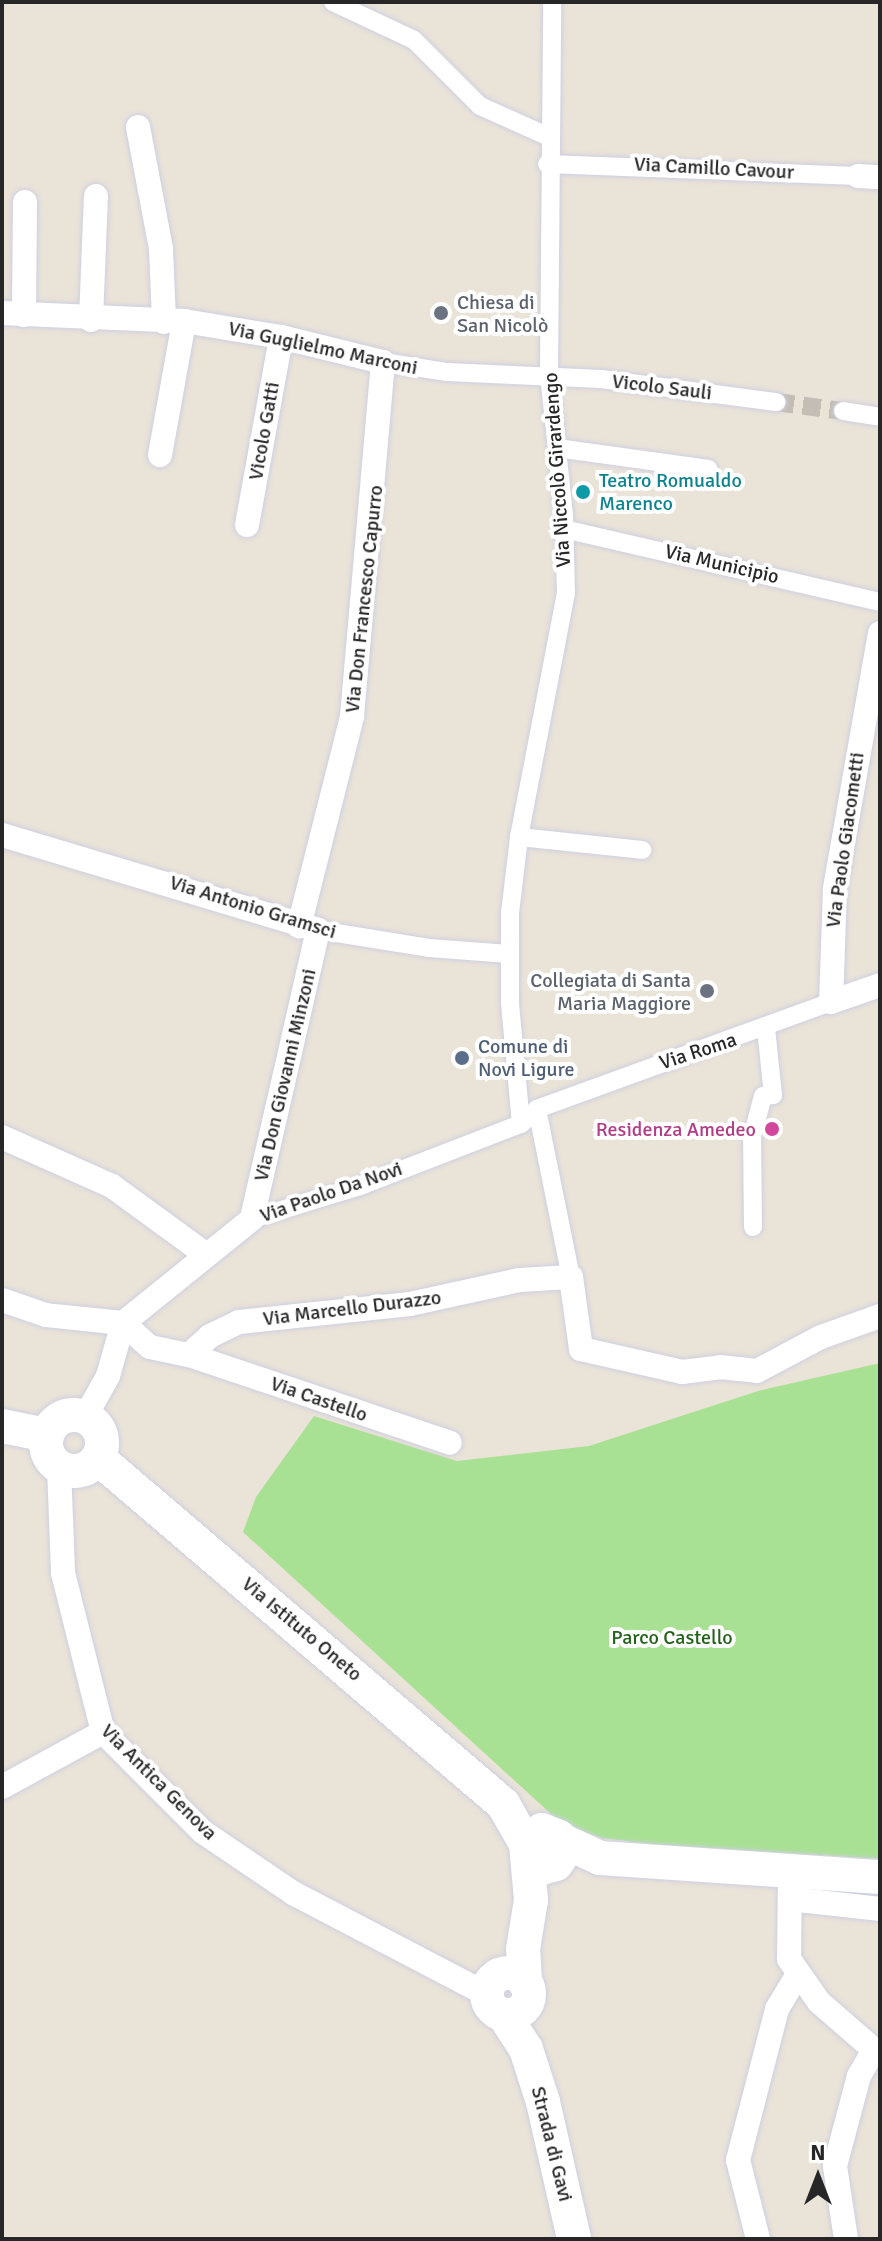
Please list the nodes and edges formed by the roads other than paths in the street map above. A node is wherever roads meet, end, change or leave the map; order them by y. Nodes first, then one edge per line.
1 (333, 2) edge
2 (552, 2) edge
3 (138, 127) dead end
4 (547, 136) junction
5 (547, 164) junction
6 (869, 177) edge
7 (96, 196) dead end
8 (25, 202) dead end
9 (13, 314) edge
10 (91, 320) junction
11 (174, 321) junction
12 (281, 337) junction
13 (383, 362) junction
14 (549, 374) junction
15 (776, 402) tunnel mouth
16 (843, 411) tunnel mouth
17 (880, 417) edge
18 (557, 448) junction
19 (160, 455) dead end
20 (709, 469) dead end
21 (247, 525) dead end
22 (564, 529) junction
23 (880, 602) edge
24 (879, 647) edge
25 (2, 835) edge
26 (519, 837) junction
27 (642, 850) dead end
28 (308, 928) junction
29 (509, 954) junction
30 (880, 985) edge
31 (831, 1002) junction
32 (766, 1028) junction
33 (537, 1109) junction
34 (521, 1124) junction
35 (2, 1137) edge
36 (252, 1219) junction
37 (753, 1227) dead end
38 (204, 1253) junction
39 (571, 1277) junction
40 (2, 1300) edge
41 (880, 1316) edge
42 (123, 1323) junction
43 (189, 1355) junction
44 (85, 1417) junction
45 (2, 1426) edge
46 (47, 1435) junction
47 (450, 1443) dead end
48 (98, 1458) junction
49 (59, 1467) junction
50 (103, 1732) junction
51 (2, 1787) edge
52 (545, 1851) junction
53 (880, 1877) edge
54 (790, 1885) junction
55 (880, 1909) edge
56 (797, 1976) junction
57 (512, 1987) junction
58 (877, 2053) edge
59 (574, 2239) edge
60 (758, 2239) edge
61 (846, 2239) edge

1 - 4 street
2 - 4 street, Via Niccolò Girardengo
3 - 11 street
4 - 5 street, Via Niccolò Girardengo
5 - 6 street, Via Camillo Cavour
5 - 14 street, Via Niccolò Girardengo
7 - 10 street
8 - 9 street
9 - 10 street, Via Guglielmo Marconi
10 - 11 street, Via Guglielmo Marconi
11 - 12 street, Via Guglielmo Marconi
11 - 19 street
12 - 13 street, Via Guglielmo Marconi
12 - 21 street, Vicolo Gatti
13 - 14 street, Via Guglielmo Marconi
13 - 28 street, Via Don Francesco Capurro
14 - 15 street, Vicolo Sauli
14 - 18 street, Via Niccolò Girardengo
16 - 17 street
18 - 20 street
18 - 22 street, Via Niccolò Girardengo
22 - 23 street, Via Municipio
22 - 26 street, Via Niccolò Girardengo
24 - 31 street, Via Paolo Giacometti
25 - 28 street, Via Antonio Gramsci
26 - 27 street
26 - 29 street, Via Niccolò Girardengo
28 - 29 street, Via Antonio Gramsci
28 - 36 street, Via Don Giovanni Minzoni
29 - 34 street, Via Niccolò Girardengo
30 - 31 street, Via Roma
31 - 32 street, Via Roma
32 - 33 street, Via Roma
32 - 37 street
33 - 34 street, Via Roma
33 - 39 street
34 - 36 street, Via Paolo Da Novi
35 - 38 street
36 - 38 street, Via Paolo Da Novi
38 - 42 street, Via Paolo Da Novi
39 - 41 street
39 - 43 street, Via Marcello Durazzo
40 - 42 street
42 - 43 street, Via Castello
42 - 44 street
43 - 47 street, Via Castello
44 - 46 main road
44 - 48 main road
45 - 46 main road
46 - 49 main road
48 - 49 main road
48 - 52 main road, Via Istituto Oneto
49 - 50 street, Via Antica Genova
50 - 51 street
50 - 57 street, Via Antica Genova
52 - 54 main road
52 - 57 main road
53 - 54 main road
54 - 55 street
54 - 56 street
56 - 58 street
56 - 60 street
57 - 59 main road, Strada di Gavi
58 - 61 street

